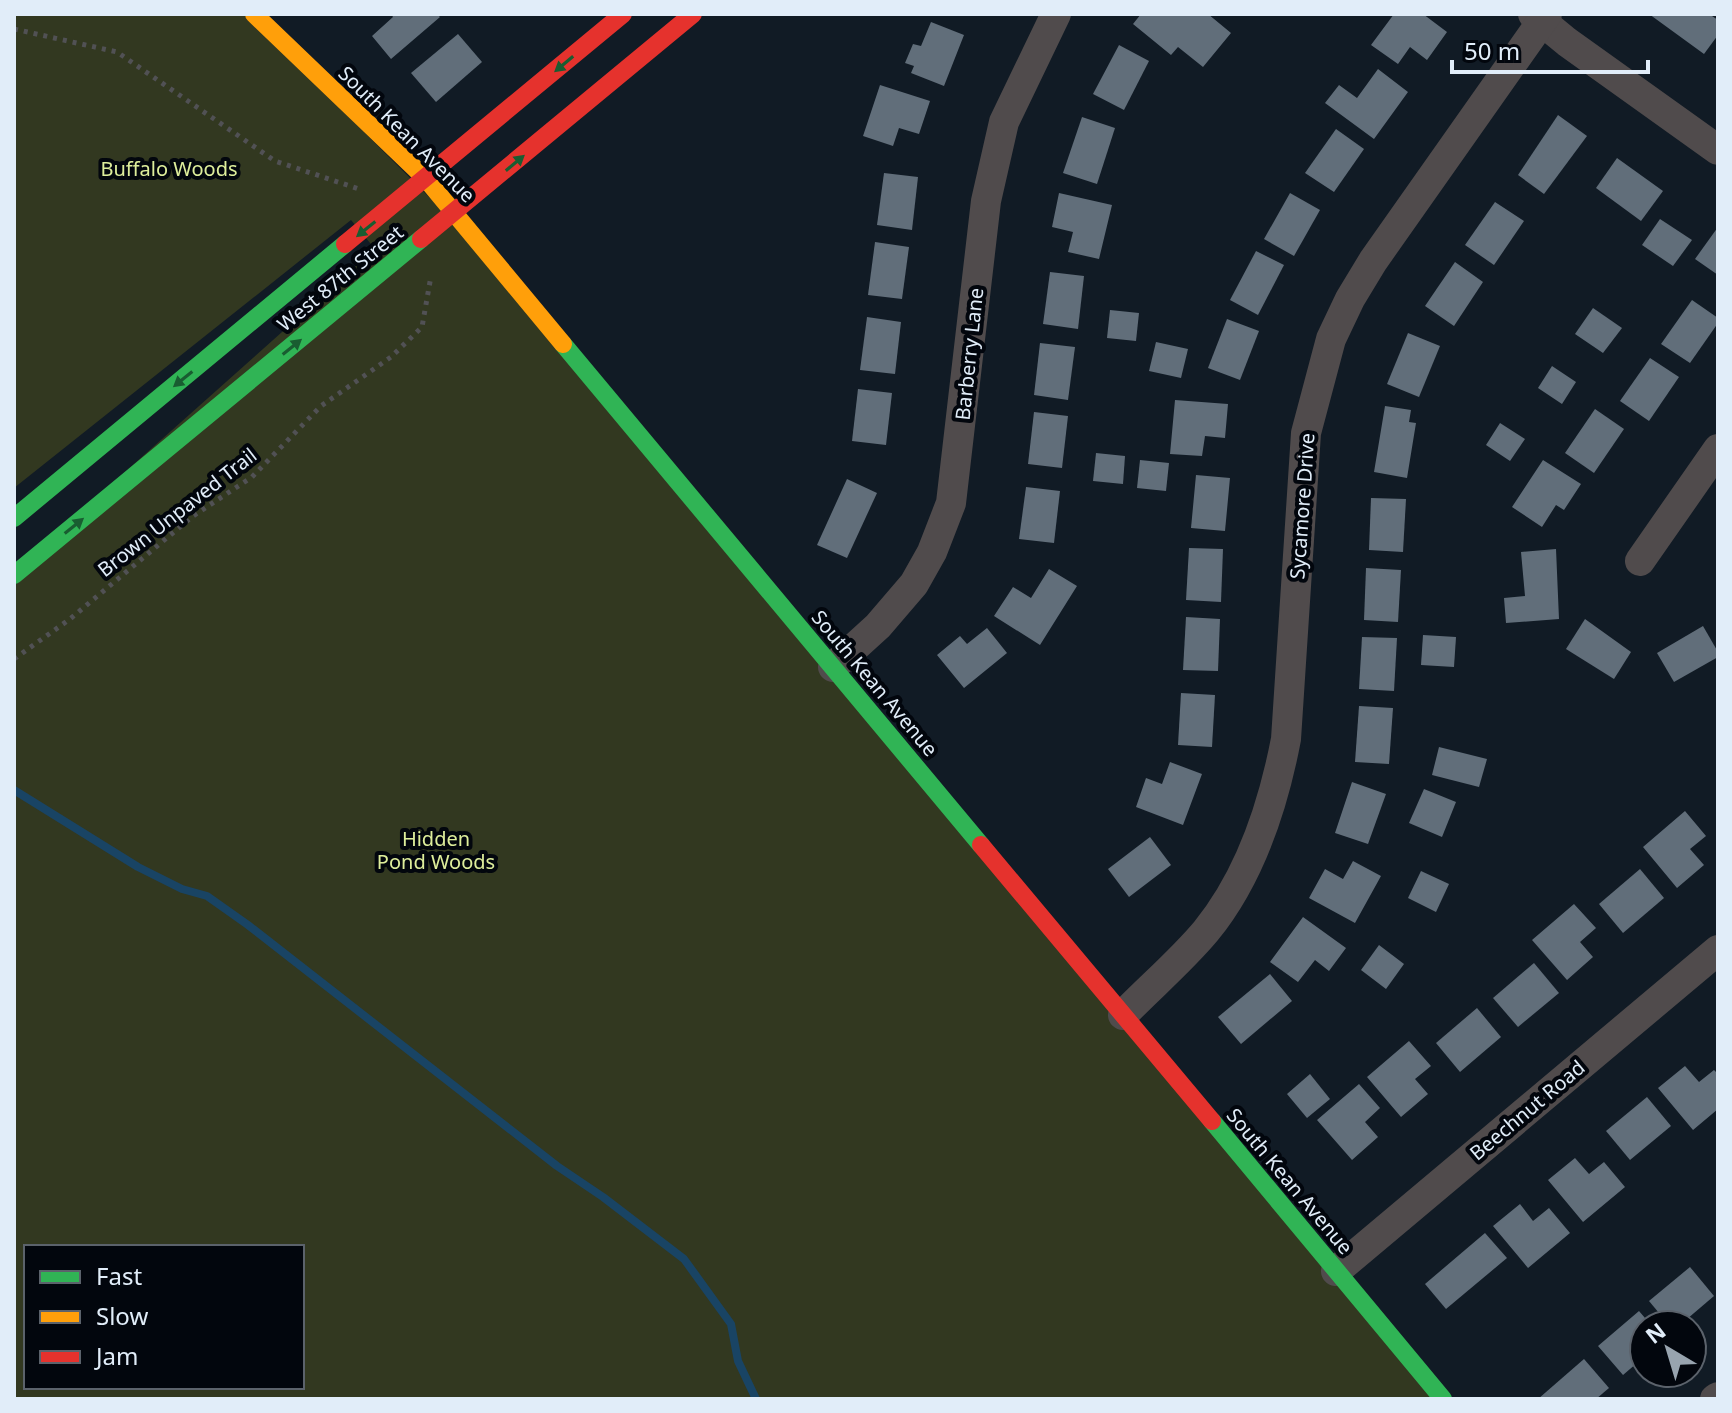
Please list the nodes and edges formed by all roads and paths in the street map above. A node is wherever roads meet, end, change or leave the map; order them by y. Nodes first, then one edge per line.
1 (254, 14) edge
2 (623, 14) edge
3 (693, 14) edge
4 (1056, 14) edge
5 (1541, 16) edge
6 (14, 29) edge
7 (1718, 150) edge
8 (426, 179) junction
9 (360, 190) dead end
10 (455, 213) junction
11 (431, 272) dead end
12 (1718, 449) edge
13 (14, 518) edge
14 (1640, 561) dead end
15 (14, 575) edge
16 (14, 659) edge
17 (833, 667) junction
18 (1718, 950) edge
19 (1123, 1015) junction
20 (1336, 1271) junction
21 (1443, 1399) edge

1 - 8 street, South Kean Avenue
2 -> 8 street, West 87th Street
10 -> 3 street, West 87th Street
4 - 17 street, Barberry Lane
5 - 7 street
5 - 19 street, Sycamore Drive
6 - 9 path
8 - 10 street, South Kean Avenue
8 -> 13 street, West 87th Street
15 -> 10 street, West 87th Street
10 - 17 street, South Kean Avenue
11 - 16 path, Brown Unpaved Trail
12 - 14 street
17 - 19 street, South Kean Avenue
18 - 20 street, Beechnut Road
19 - 20 street, South Kean Avenue
20 - 21 street, South Kean Avenue

